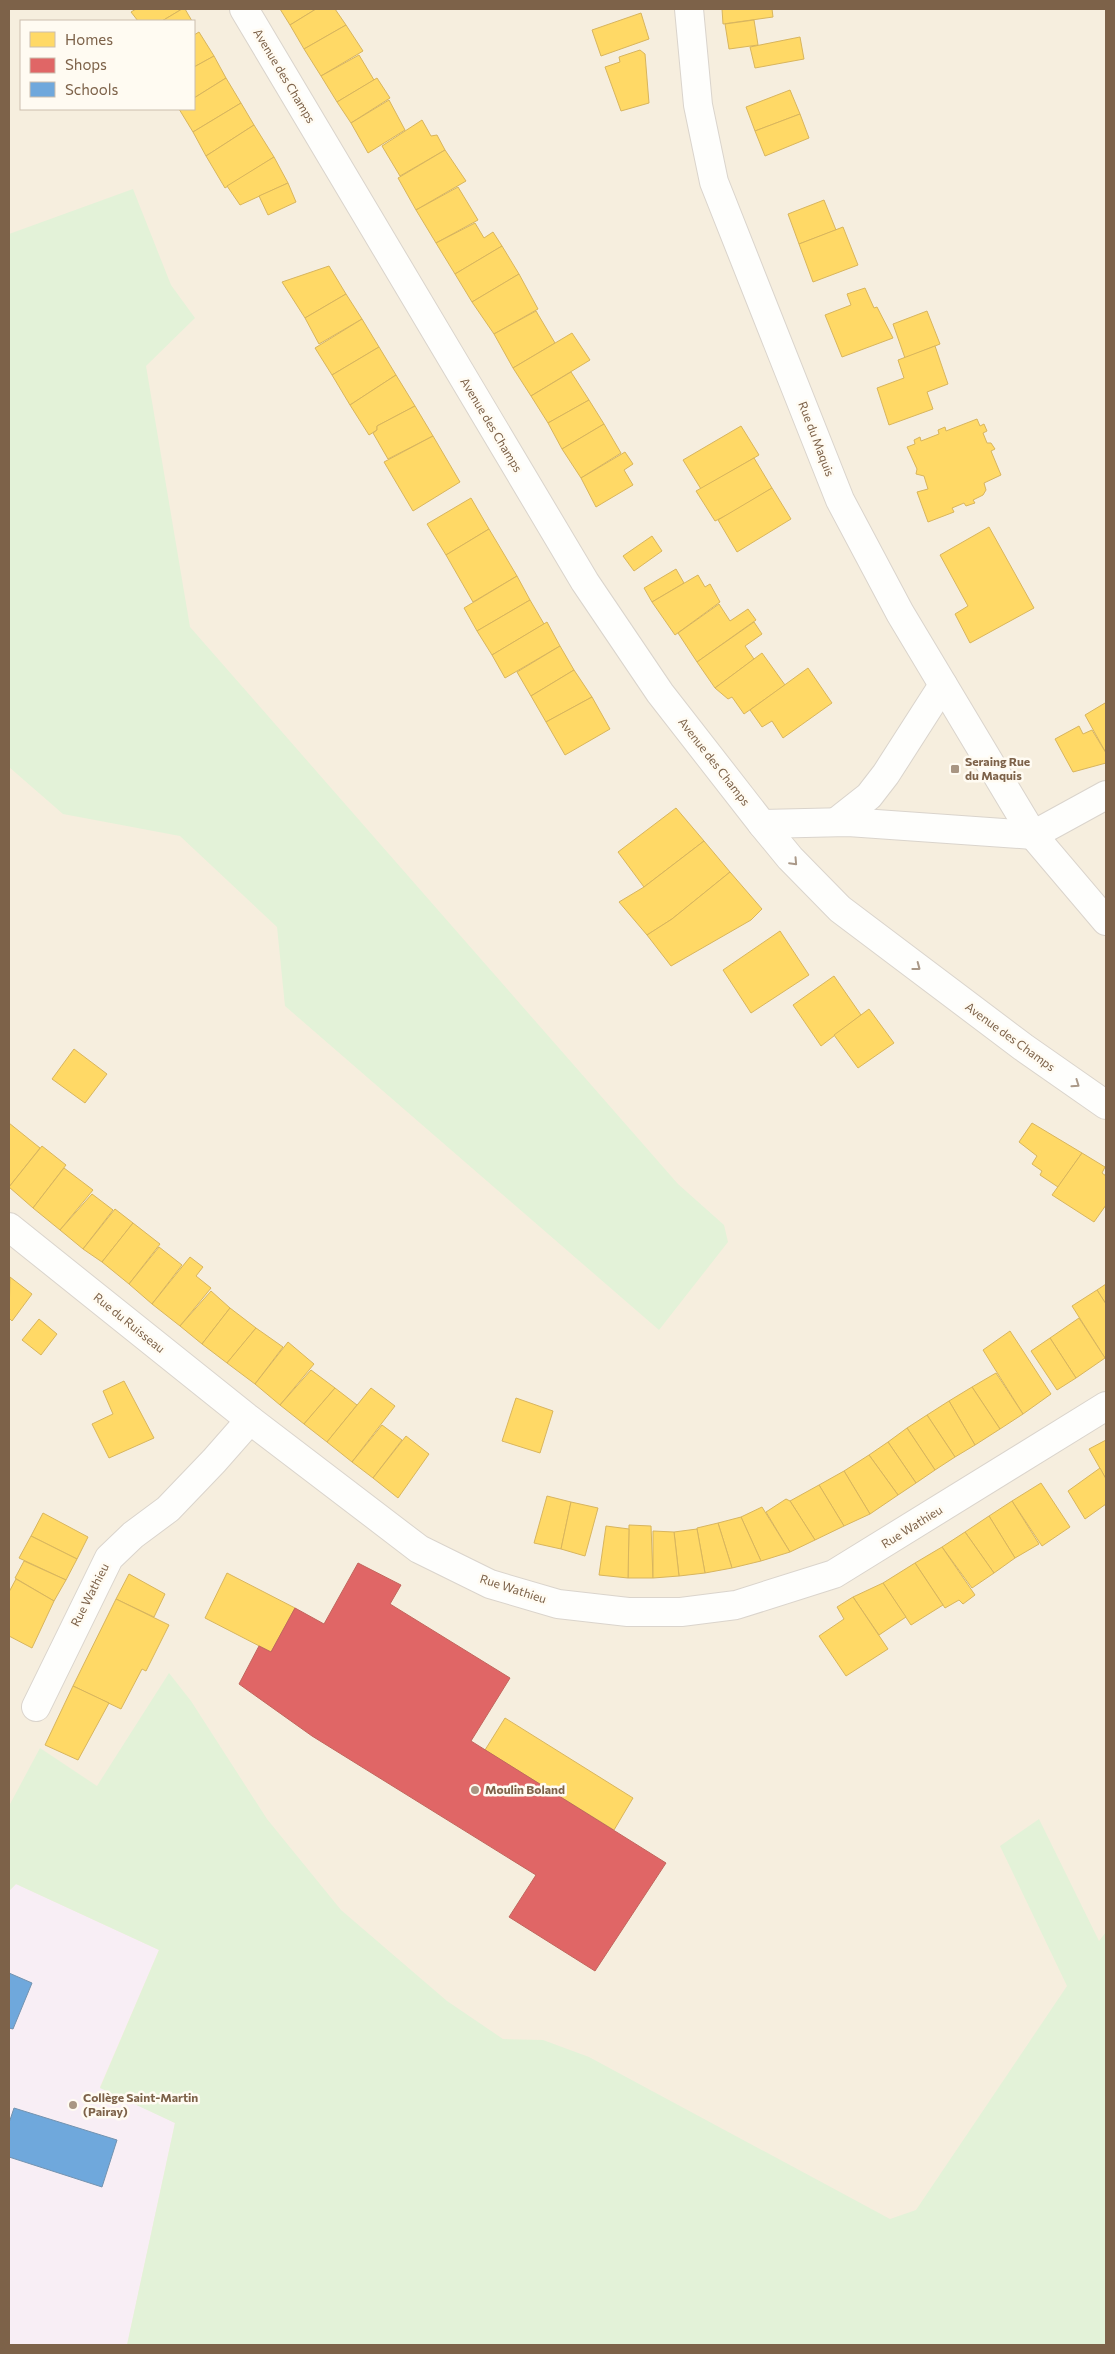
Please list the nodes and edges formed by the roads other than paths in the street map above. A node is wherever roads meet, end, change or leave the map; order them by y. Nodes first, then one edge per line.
1 (244, 9) edge
2 (689, 9) edge
3 (943, 685) junction
4 (1106, 795) edge
5 (836, 822) junction
6 (762, 824) junction
7 (1032, 835) junction
8 (1106, 921) edge
9 (1106, 1105) edge
10 (9, 1227) edge
11 (1106, 1406) edge
12 (250, 1420) junction
13 (36, 1707) dead end

1 - 6 street, Avenue des Champs
2 - 3 street, Rue du Maquis
3 - 5 street
3 - 7 street, Rue du Maquis
4 - 7 street
5 - 6 street
5 - 7 street
6 -> 9 street, Avenue des Champs
7 - 8 street, Rue du Maquis
10 - 12 street, Rue du Ruisseau
11 - 12 street, Rue Wathieu
12 - 13 street, Rue Wathieu

